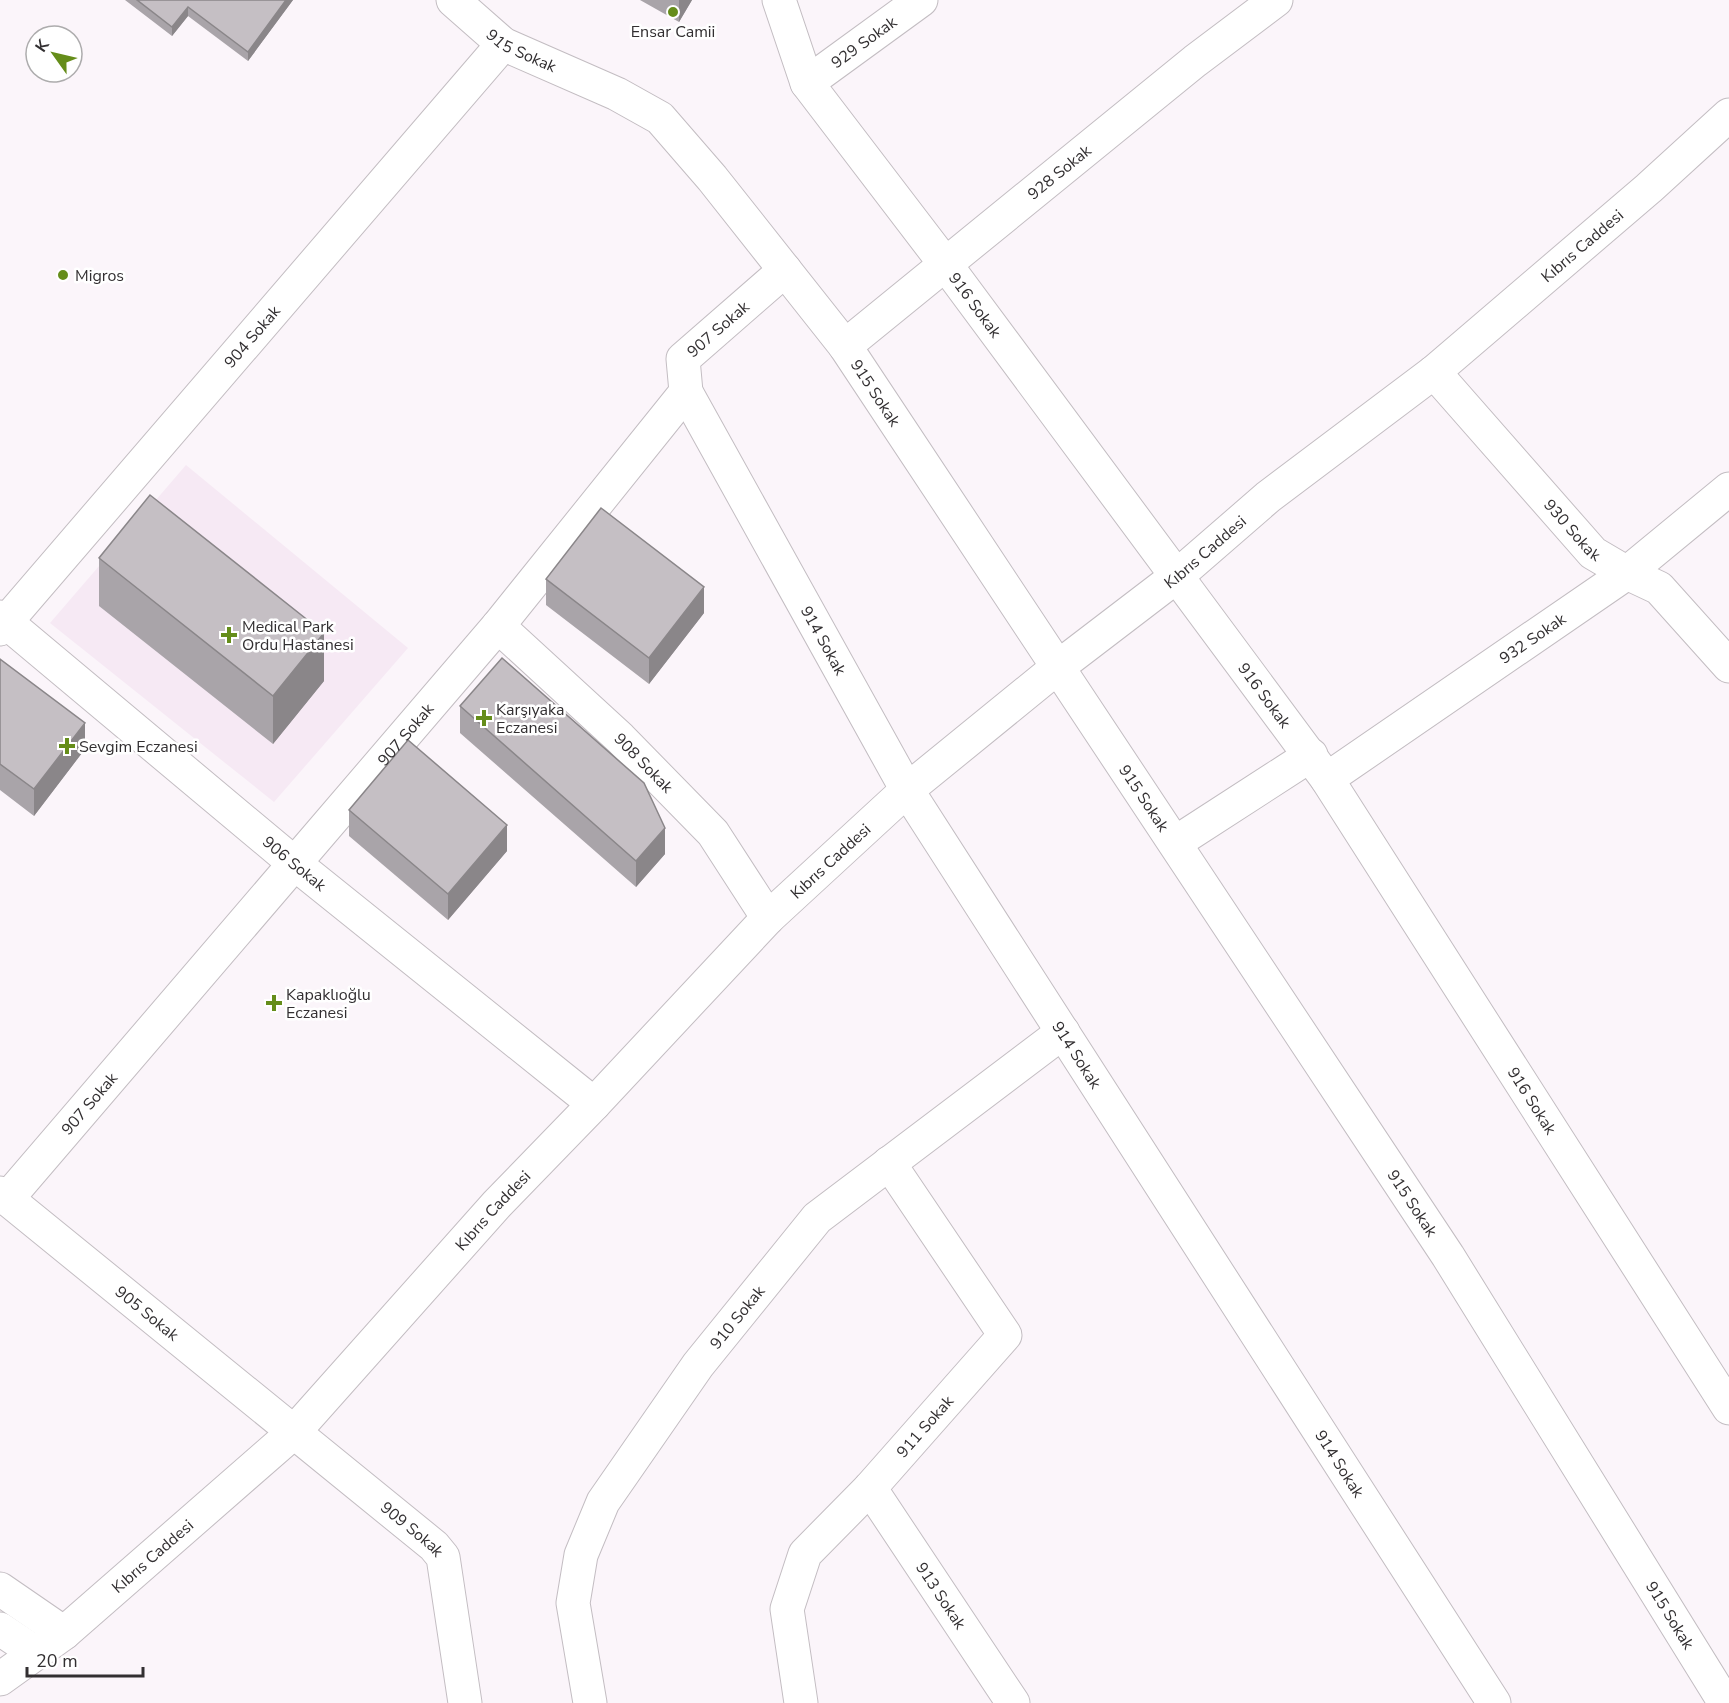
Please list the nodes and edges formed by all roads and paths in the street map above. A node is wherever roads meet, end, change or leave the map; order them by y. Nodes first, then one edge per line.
1 (779, 0) edge
2 (921, 0) edge
3 (1276, 0) edge
4 (458, 1) edge
5 (502, 44) junction
6 (807, 83) junction
7 (1729, 115) edge
8 (946, 265) junction
9 (785, 270) junction
10 (845, 346) junction
11 (1434, 372) junction
12 (686, 392) junction
13 (1729, 489) edge
14 (1627, 573) junction
15 (1177, 576) junction
16 (2, 622) edge
17 (498, 626) junction
18 (1729, 666) edge
19 (1058, 667) junction
20 (1319, 767) junction
21 (907, 790) junction
22 (1175, 843) junction
23 (294, 863) junction
24 (768, 918) junction
25 (1063, 1032) junction
26 (594, 1104) junction
27 (889, 1163) junction
28 (3, 1196) edge
29 (1729, 1406) edge
30 (294, 1432) junction
31 (870, 1488) junction
32 (0, 1589) edge
33 (0, 1629) edge
34 (64, 1634) junction
35 (36, 1653) junction
36 (0, 1679) edge
37 (465, 1703) edge
38 (590, 1703) edge
39 (801, 1703) edge
40 (1014, 1703) edge
41 (1494, 1703) edge
42 (1725, 1703) edge

1 - 6 street, 916 Sokak
2 - 6 street, 929 Sokak
3 - 8 street, 928 Sokak
4 - 5 street, 915 Sokak
5 - 9 street, 915 Sokak
5 - 16 street, 904 Sokak
6 - 8 street, 916 Sokak
7 - 11 street, Kıbrıs Caddesi
8 - 10 street, 928 Sokak
8 - 15 street, 916 Sokak
9 - 10 street, 915 Sokak
9 - 12 street, 907 Sokak
10 - 19 street, 915 Sokak
11 - 14 street, 930 Sokak
11 - 15 street, Kıbrıs Caddesi
12 - 17 street, 907 Sokak
12 - 21 street, 914 Sokak
13 - 14 street, 932 Sokak
14 - 18 street, 930 Sokak
14 - 20 street, 932 Sokak
15 - 19 street, Kıbrıs Caddesi
15 - 20 street, 916 Sokak
16 - 23 street, 906 Sokak
17 - 23 street, 907 Sokak
17 - 24 street, 908 Sokak
19 - 21 street, Kıbrıs Caddesi
19 - 22 street, 915 Sokak
20 - 22 street, 932 Sokak
20 - 29 street, 916 Sokak
21 - 24 street, Kıbrıs Caddesi
21 - 25 street, 914 Sokak
22 - 42 street, 915 Sokak
23 - 26 street, 906 Sokak
23 - 28 street, 907 Sokak
24 - 26 street, Kıbrıs Caddesi
25 - 27 street, 910 Sokak
25 - 41 street, 914 Sokak
26 - 30 street, Kıbrıs Caddesi
27 - 31 street, 911 Sokak
27 - 38 street, 910 Sokak
28 - 30 street, 905 Sokak
30 - 34 street, Kıbrıs Caddesi
30 - 37 street, 909 Sokak
31 - 39 street, 911 Sokak
31 - 40 street, 913 Sokak
32 - 34 street
33 - 35 street
34 - 35 street, Kıbrıs Caddesi
35 - 36 street, Kıbrıs Caddesi

